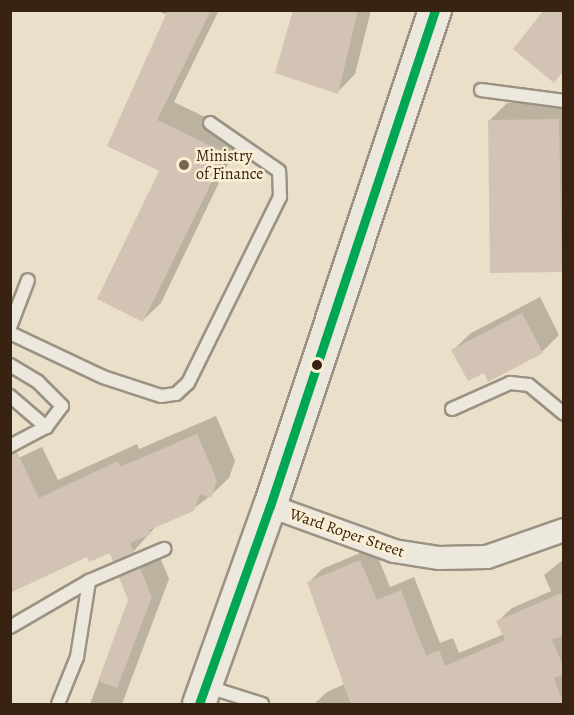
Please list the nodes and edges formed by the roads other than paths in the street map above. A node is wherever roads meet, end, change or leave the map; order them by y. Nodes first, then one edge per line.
1 (435, 10) edge
2 (482, 90) dead end
3 (564, 101) edge
4 (210, 123) dead end
5 (28, 280) dead end
6 (10, 327) edge
7 (10, 333) edge
8 (10, 366) edge
9 (10, 396) edge
10 (452, 409) dead end
11 (564, 414) edge
12 (46, 427) junction
13 (10, 446) edge
14 (270, 506) junction
15 (564, 530) edge
16 (164, 549) dead end
17 (89, 581) junction
18 (10, 627) edge
19 (201, 695) edge
20 (58, 705) edge
21 (262, 705) edge

1 - 14 main road
2 - 3 lane
4 - 7 lane
5 - 6 lane
8 - 12 lane
9 - 12 lane
10 - 11 lane
12 - 13 lane
14 - 15 street, Ward Roper Street
14 - 19 main road
16 - 17 lane
17 - 18 lane
17 - 20 lane
19 - 21 lane

